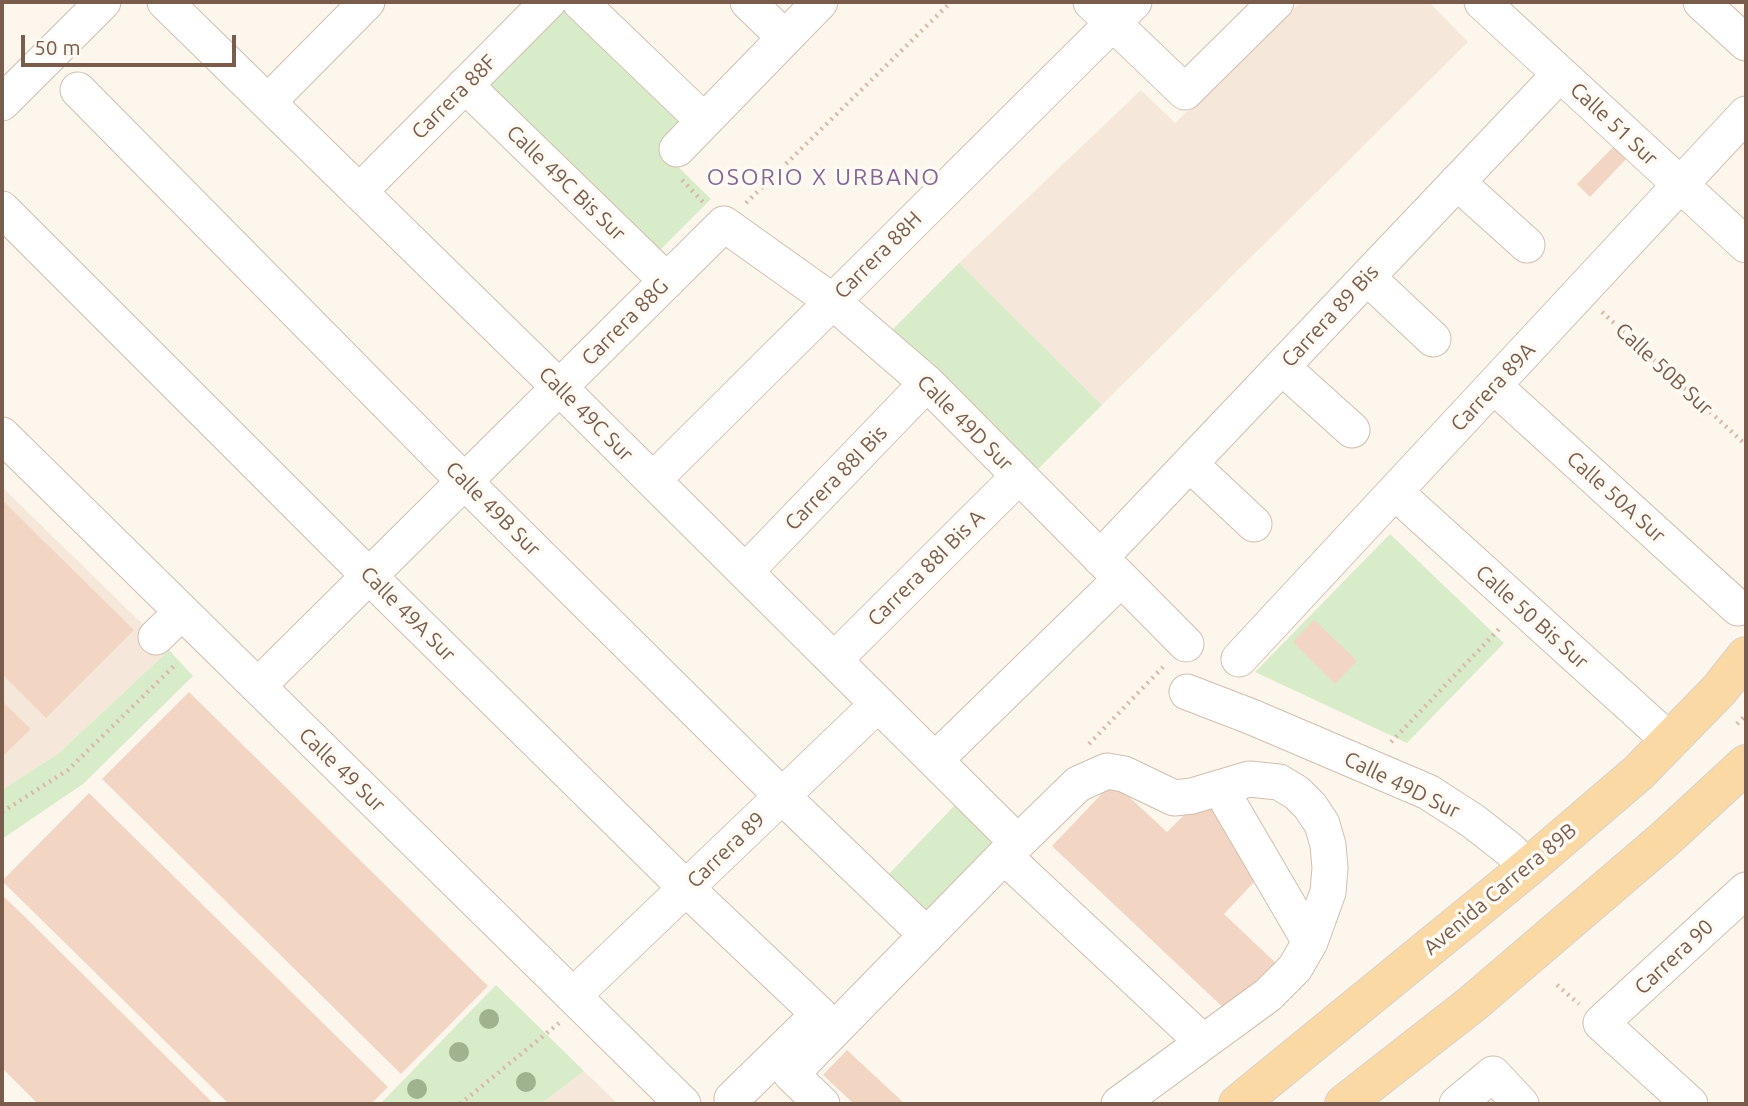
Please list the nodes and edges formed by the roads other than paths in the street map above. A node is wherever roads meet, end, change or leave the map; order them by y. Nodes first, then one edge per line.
1 (103, 2) edge
2 (165, 2) edge
3 (367, 2) edge
4 (548, 2) edge
5 (580, 2) edge
6 (748, 2) edge
7 (820, 2) edge
8 (1276, 2) edge
9 (1482, 2) edge
10 (1701, 2) edge
11 (1112, 8) edge
12 (785, 38) junction
13 (1746, 43) edge
14 (1560, 74) junction
15 (465, 85) junction
16 (78, 90) dead end
17 (268, 102) junction
18 (2, 103) edge
19 (1746, 114) edge
20 (704, 121) junction
21 (677, 149) road end
22 (1457, 182) junction
23 (1681, 186) junction
24 (359, 192) junction
25 (2, 209) edge
26 (724, 224) joint
27 (1746, 245) edge
28 (1527, 246) dead end
29 (1367, 277) junction
30 (667, 281) junction
31 (832, 301) junction
32 (1433, 339) dead end
33 (1282, 367) junction
34 (928, 383) junction
35 (1494, 386) junction
36 (559, 387) junction
37 (1352, 430) dead end
38 (2, 435) edge
39 (1189, 464) junction
40 (1019, 476) junction
41 (464, 481) junction
42 (653, 481) junction
43 (1395, 492) junction
44 (1254, 524) dead end
45 (1110, 569) junction
46 (745, 572) junction
47 (369, 576) junction
48 (1738, 608) dead end
49 (194, 624) junction
50 (156, 637) dead end
51 (1186, 644) dead end
52 (1746, 656) edge
53 (1239, 659) dead end
54 (834, 660) junction
55 (258, 686) junction
56 (1186, 692) dead end
57 (878, 704) junction
58 (1671, 741) junction
59 (935, 760) junction
60 (1746, 764) edge
61 (1220, 788) junction
62 (782, 796) junction
63 (1004, 843) junction
64 (1527, 867) junction
65 (686, 888) junction
66 (1746, 890) edge
67 (914, 922) dead end
68 (1310, 942) junction
69 (577, 1000) junction
70 (1203, 1042) junction
71 (732, 1099) dead end
72 (683, 1104) edge
73 (822, 1104) edge
74 (1119, 1104) edge
75 (1238, 1104) edge
76 (1344, 1104) edge
77 (1457, 1104) edge
78 (1521, 1104) edge
79 (1690, 1104) edge

1 - 18 street
2 - 17 street, Calle 49C Sur
3 - 17 street
4 - 15 street, Carrera 88F
5 - 20 street
6 - 12 street
7 - 12 street
8 - 11 street
9 - 14 street, Calle 51 Sur
10 - 13 street
11 - 31 street, Carrera 88H
12 - 20 street
14 - 22 street, Carrera 89 Bis
14 - 23 street, Calle 51 Sur
15 - 24 street, Carrera 88F
15 - 30 street, Calle 49C Bis Sur
16 - 41 street, Calle 49B Sur
17 - 24 street, Calle 49C Sur
19 - 23 street, Carrera 89A
20 - 21 street
22 - 28 street
22 - 29 street, Carrera 89 Bis
23 - 27 street, Calle 51 Sur
23 - 35 street, Carrera 89A
24 - 36 street, Calle 49C Sur
25 - 47 street, Calle 49A Sur
26 - 30 street, Carrera 88G
26 - 31 street, Calle 49D Sur
29 - 32 street
29 - 33 street, Carrera 89 Bis
30 - 36 street, Carrera 88G
31 - 34 street, Calle 49D Sur
31 - 42 street, Carrera 88H
33 - 37 street
33 - 39 street, Carrera 89 Bis
34 - 40 street, Calle 49D Sur
34 - 46 street, Carrera 88I Bis
35 - 43 street, Carrera 89A
35 - 48 street, Calle 50A Sur
36 - 41 street, Carrera 88G
36 - 42 street, Calle 49C Sur
38 - 49 street, Calle 49 Sur
39 - 44 street
39 - 45 street, Carrera 89 Bis
40 - 45 street, Calle 49D Sur
40 - 54 street, Carrera 88I Bis A
41 - 47 street, Carrera 88G
41 - 62 street, Calle 49B Sur
42 - 46 street, Calle 49C Sur
43 - 53 street, Carrera 89A
43 - 58 street, Calle 50 Bis Sur
45 - 51 street, Calle 49D Sur
45 - 59 street, Carrera 89 Bis
46 - 54 street, Calle 49C Sur
47 - 55 street, Carrera 88G
47 - 65 street, Calle 49A Sur
49 - 50 street
49 - 55 street, Calle 49 Sur
52 - 58 main road, Avenida Carrera 89B
54 - 57 street, Calle 49C Sur
55 - 69 street, Calle 49 Sur
56 - 64 street, Calle 49D Sur
57 - 59 street, Calle 49C Sur
57 - 62 street, Carrera 89
58 - 64 main road, Avenida Carrera 89B
59 - 63 street, Calle 49C Sur
60 - 76 main road
61 - 63 street
61 - 68 street
61 - 68 street
62 - 65 street, Carrera 89
62 - 67 street, Calle 49B Sur
63 - 70 street, Calle 49C Sur
63 - 73 street
64 - 75 main road, Avenida Carrera 89B
65 - 69 street, Carrera 89
65 - 71 street, Calle 49A Sur
66 - 79 street, Carrera 90
68 - 70 street
69 - 72 street, Calle 49 Sur
70 - 74 street
77 - 78 street

